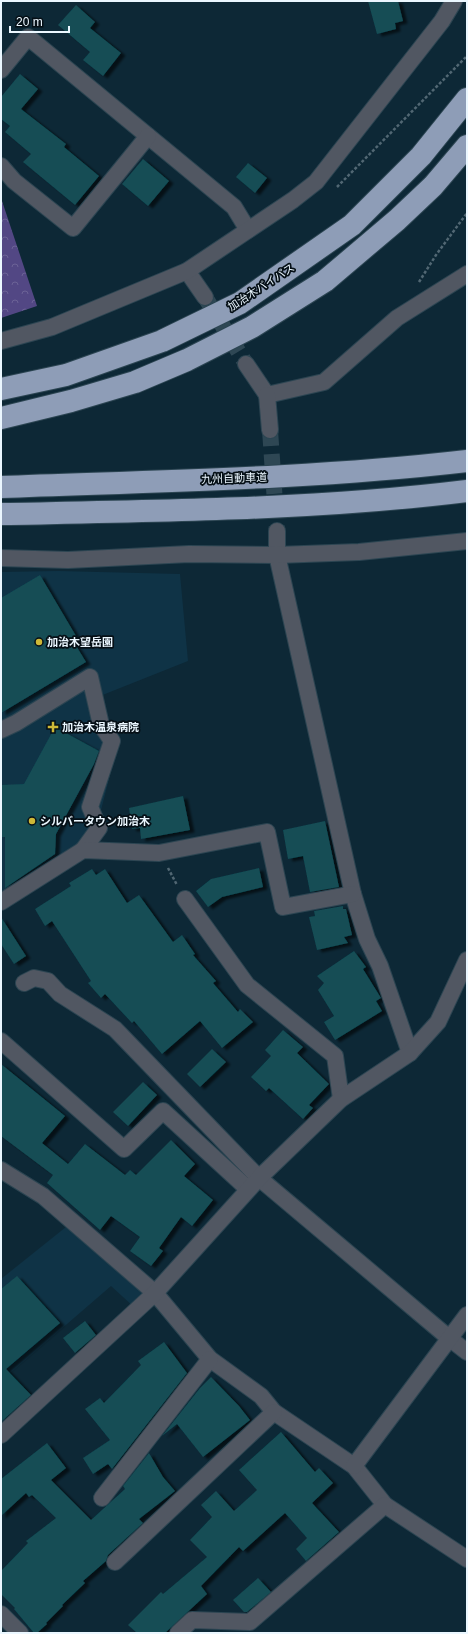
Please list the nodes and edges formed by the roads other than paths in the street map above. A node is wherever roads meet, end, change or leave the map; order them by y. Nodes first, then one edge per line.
1 (454, 1) edge
2 (1, 70) edge
3 (467, 99) edge
4 (148, 136) junction
5 (467, 146) edge
6 (1, 166) edge
7 (248, 230) junction
8 (187, 271) junction
9 (467, 274) edge
10 (204, 297) tunnel mouth
11 (1, 341) edge
12 (246, 364) tunnel mouth
13 (1, 389) edge
14 (267, 395) junction
15 (1, 418) edge
16 (270, 430) tunnel mouth
17 (467, 461) edge
18 (1, 487) edge
19 (467, 491) edge
20 (1, 514) edge
21 (277, 532) tunnel mouth
22 (467, 541) edge
23 (277, 555) junction
24 (1, 558) edge
25 (1, 730) edge
26 (83, 850) junction
27 (353, 894) junction
28 (185, 899) road end
29 (1, 902) edge
30 (467, 960) edge
31 (24, 983) dead end
32 (1, 1042) edge
33 (410, 1053) junction
34 (341, 1099) junction
35 (1, 1170) edge
36 (259, 1178) junction
37 (248, 1189) junction
38 (155, 1293) junction
39 (467, 1315) edge
40 (449, 1338) junction
41 (467, 1352) edge
42 (210, 1360) junction
43 (274, 1412) junction
44 (1, 1435) edge
45 (354, 1466) junction
46 (102, 1498) dead end
47 (385, 1505) junction
48 (467, 1559) edge
49 (115, 1562) dead end
50 (1, 1614) edge
51 (20, 1633) edge
52 (178, 1633) edge

1 - 7 street
2 - 4 street
3 - 13 highway, 加治木バイパス
4 - 6 street
4 - 7 street
5 - 15 highway
7 - 8 street
8 - 10 street
8 - 11 street
9 - 14 street
12 - 14 street
14 - 16 street
17 - 18 highway, 九州自動車道
19 - 20 highway
21 - 23 street
22 - 23 street
23 - 24 street
23 - 27 street
25 - 26 street
26 - 27 street
26 - 29 street
27 - 33 street
28 - 34 street
30 - 33 street
31 - 36 street
32 - 37 street
33 - 34 street
34 - 36 street
35 - 38 street
36 - 37 street
36 - 40 street
37 - 38 street
38 - 42 street
38 - 44 street
39 - 40 street
40 - 41 street
40 - 45 street
42 - 43 street
42 - 46 street
43 - 45 street
43 - 49 street
45 - 47 street
47 - 48 street
47 - 52 street
50 - 51 street

